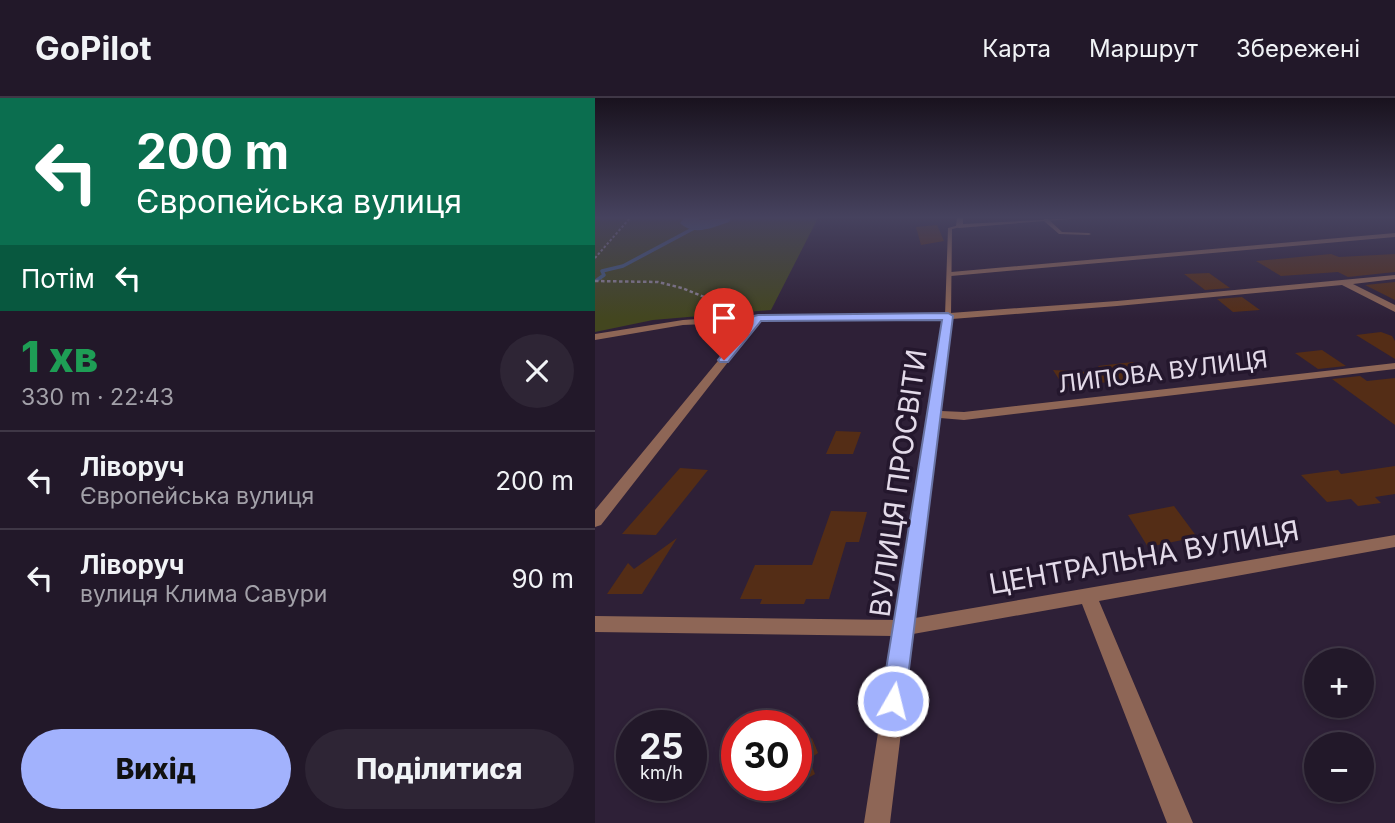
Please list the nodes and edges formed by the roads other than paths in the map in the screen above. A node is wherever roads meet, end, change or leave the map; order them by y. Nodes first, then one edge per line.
1 (951, 252) edge
2 (1203, 252) edge
3 (951, 274) junction
4 (1395, 277) edge
5 (1343, 282) junction
6 (1395, 309) edge
7 (948, 316) junction
8 (758, 318) junction
9 (595, 337) edge
10 (1395, 366) edge
11 (935, 414) junction
12 (595, 521) edge
13 (1394, 543) edge
14 (1087, 596) junction
15 (595, 624) edge
16 (903, 628) junction
17 (877, 823) edge
18 (1180, 823) edge

1 - 3 lane
2 - 3 street
3 - 7 lane
4 - 5 street
5 - 6 street
5 - 7 street
7 - 8 street
7 - 11 street, ВУЛИЦЯ ПРОСВІТИ
8 - 9 street
8 - 12 street
10 - 11 street, ЛИПОВА ВУЛИЦЯ
11 - 16 street, ВУЛИЦЯ ПРОСВІТИ
13 - 14 street, ЦЕНТРАЛЬНА ВУЛИЦЯ
14 - 16 street, ЦЕНТРАЛЬНА ВУЛИЦЯ
14 - 18 street
15 - 16 street, ЦЕНТРАЛЬНА ВУЛИЦЯ
16 - 17 street, ВУЛИЦЯ ПРОСВІТИ

